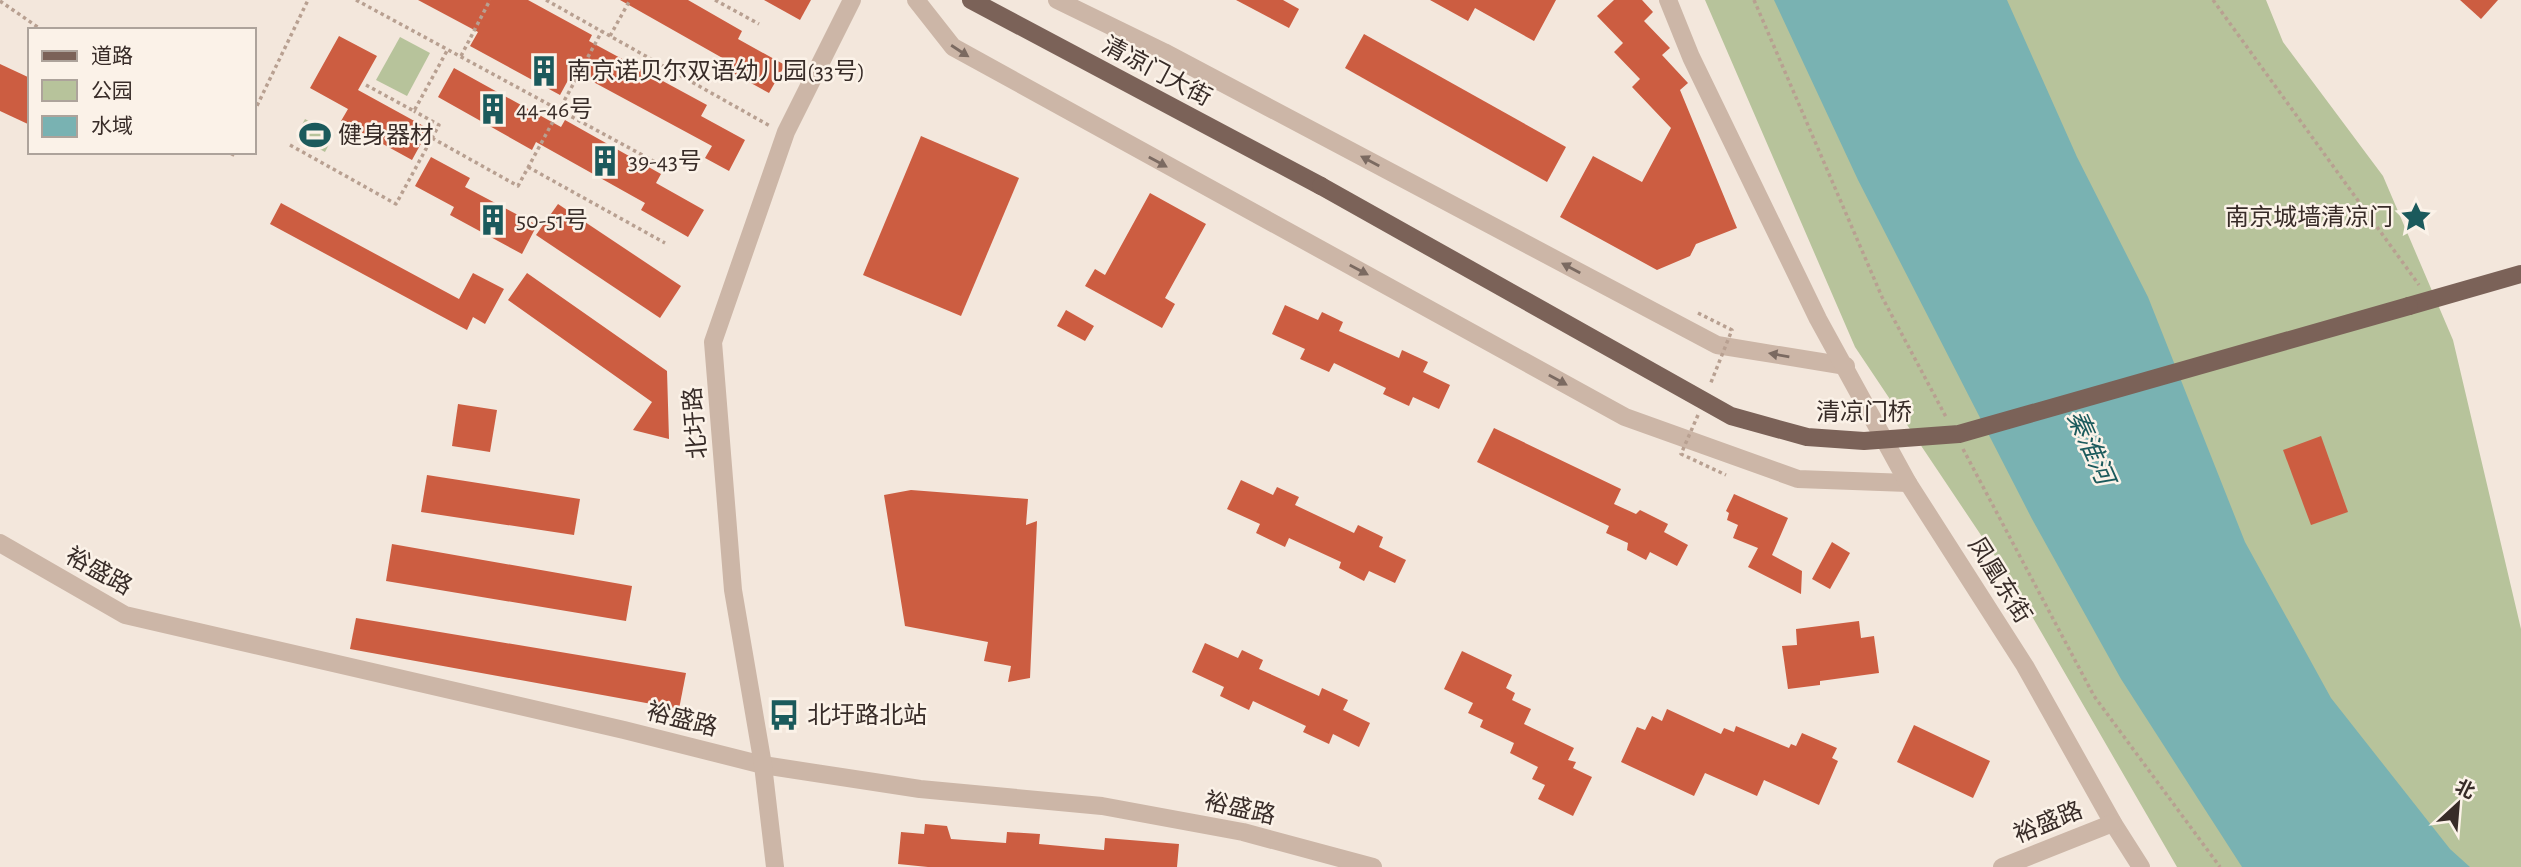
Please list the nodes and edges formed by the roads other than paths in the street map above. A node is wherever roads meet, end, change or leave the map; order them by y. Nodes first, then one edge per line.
1 (852, 0) edge
2 (916, 0) edge
3 (971, 0) edge
4 (1057, 0) edge
5 (1668, 0) edge
6 (1321, 186) joint
7 (2521, 274) edge
8 (1846, 366) junction
9 (1908, 483) junction
10 (0, 543) edge
11 (763, 765) junction
12 (2113, 823) junction
13 (775, 867) edge
14 (1373, 867) edge
15 (2002, 867) edge
16 (2141, 867) edge

1 - 11 street, 北圩路
2 -> 9 street
3 - 6 main road, 清凉门大街
8 -> 4 street
5 - 8 street, 凤凰东街
6 - 7 main road, 清凉门桥, bridge
8 - 9 street, 凤凰东街
9 - 12 street, 凤凰东街
10 - 11 street, 裕盛路
11 - 13 street, 北圩路
11 - 14 street, 裕盛路
12 - 15 street, 裕盛路
12 - 16 street, 凤凰东街

